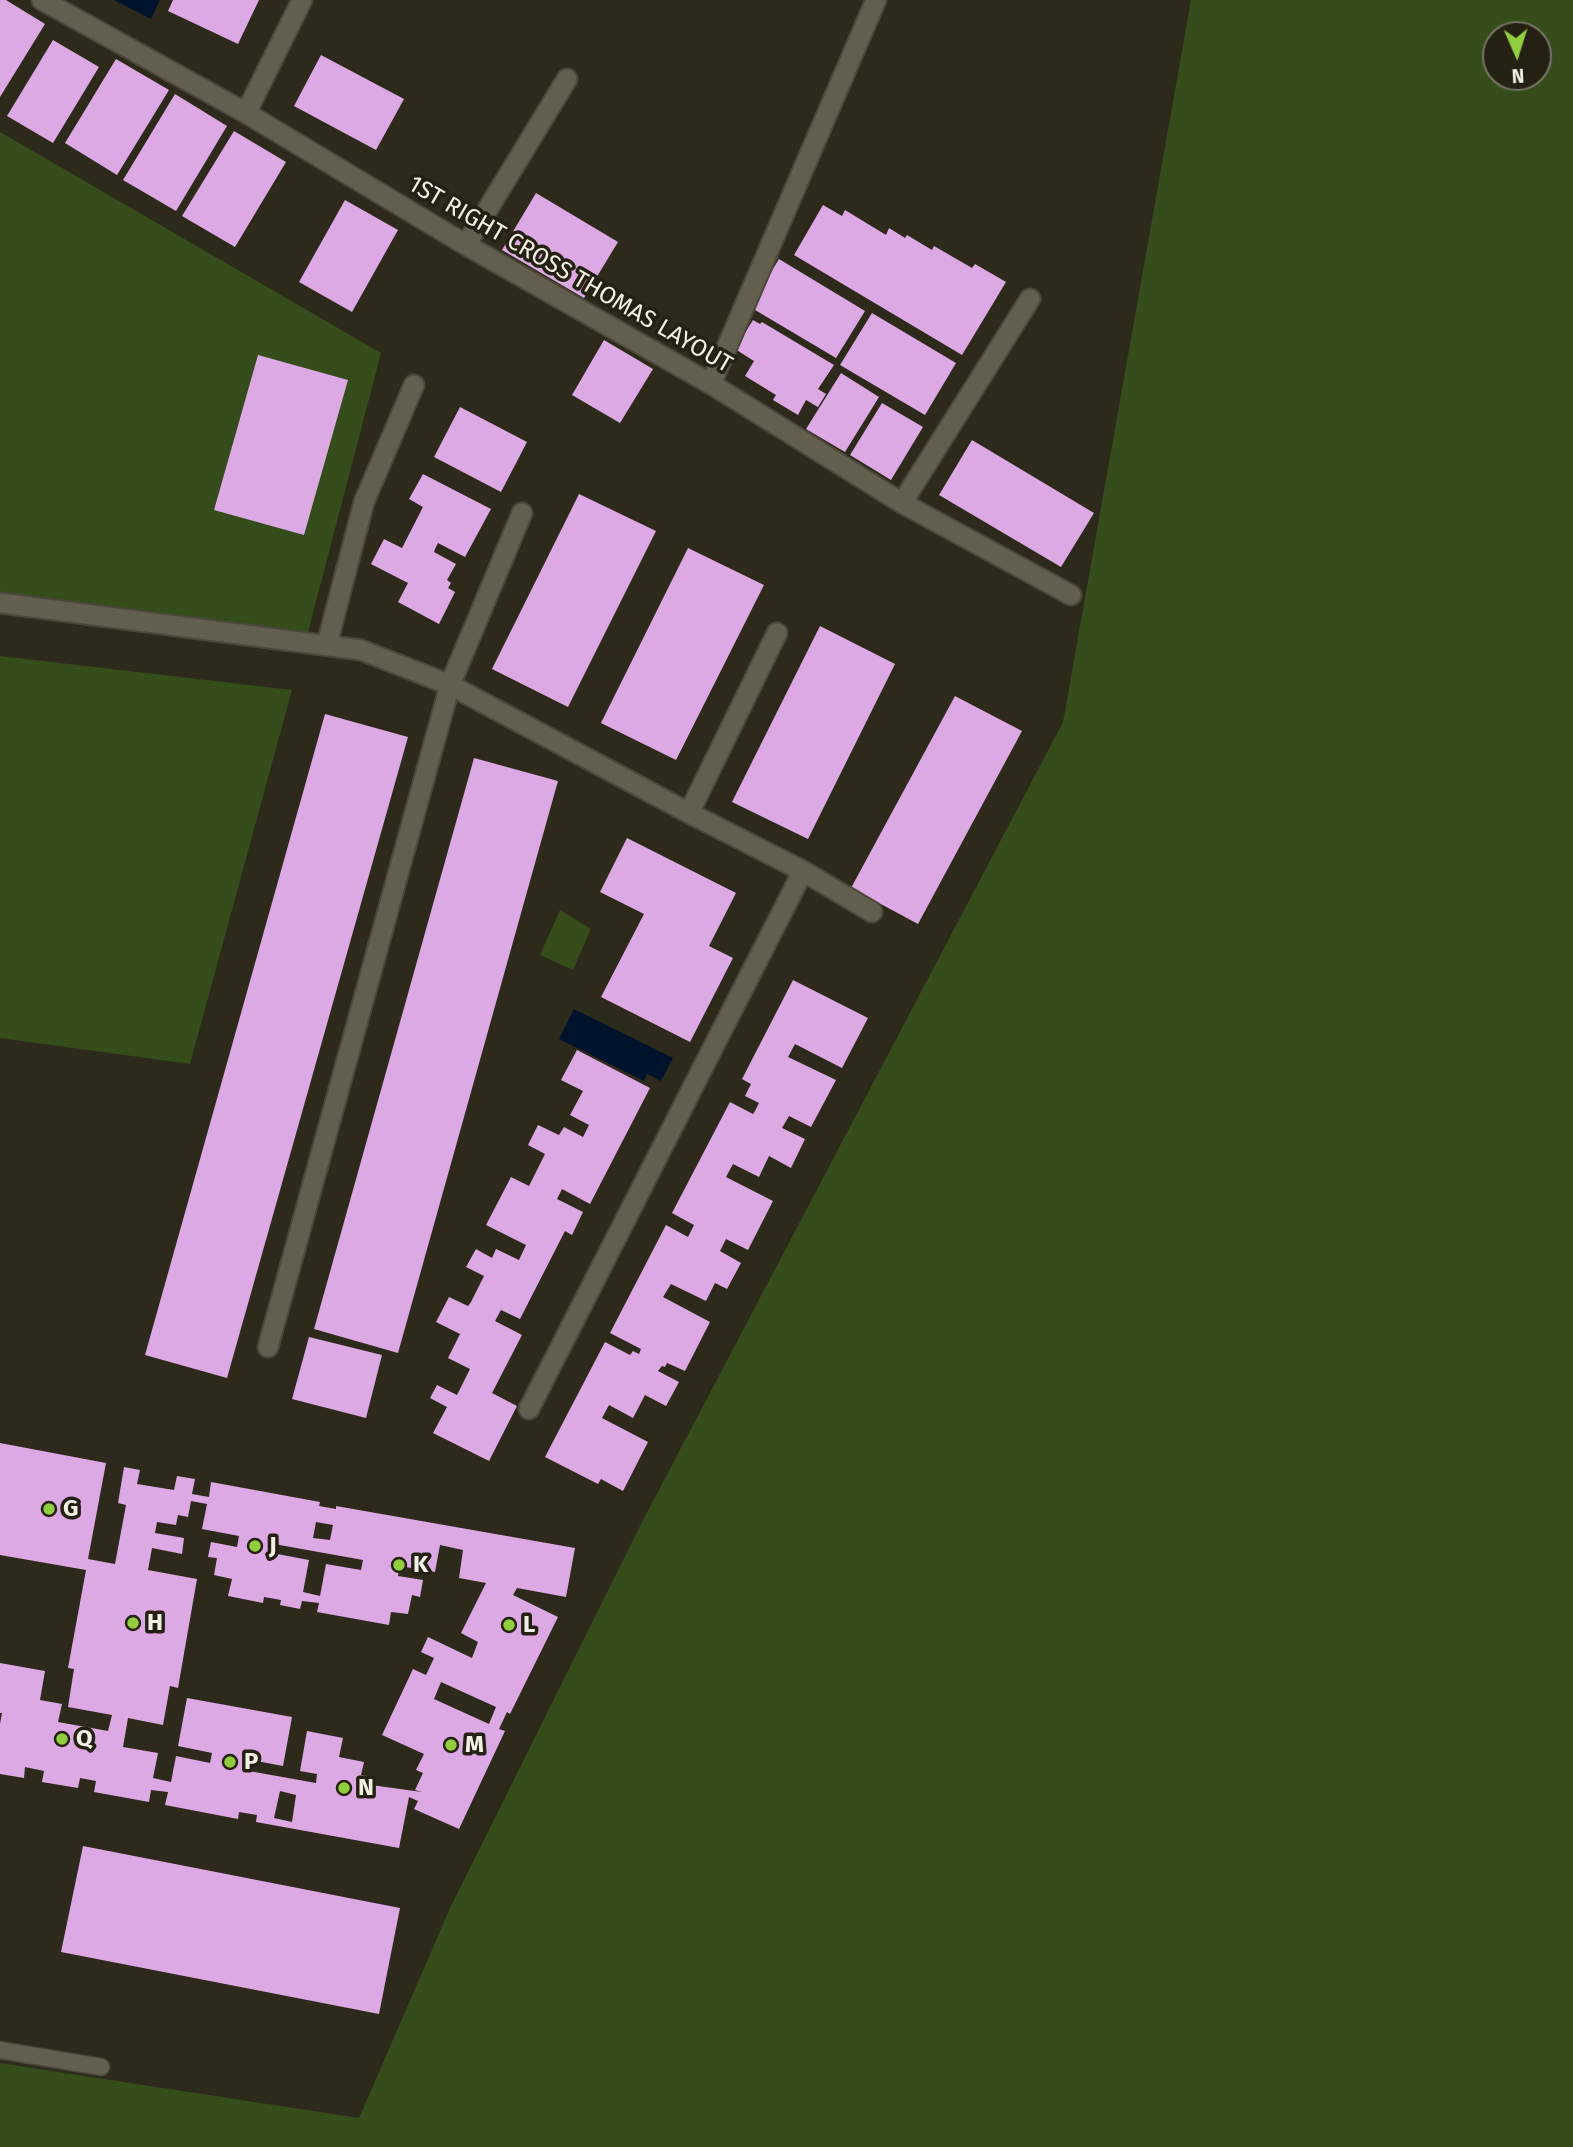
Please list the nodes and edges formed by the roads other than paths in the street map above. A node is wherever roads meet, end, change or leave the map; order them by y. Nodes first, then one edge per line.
1 (42, 0) edge
2 (302, 0) edge
3 (876, 0) edge
4 (568, 79) dead end
5 (246, 113) junction
6 (467, 245) junction
7 (1030, 299) dead end
8 (711, 384) junction
9 (414, 385) dead end
10 (902, 503) junction
11 (522, 513) dead end
12 (1071, 595) dead end
13 (0, 603) edge
14 (777, 633) dead end
15 (327, 644) junction
16 (450, 685) junction
17 (689, 813) junction
18 (803, 871) junction
19 (872, 912) dead end
20 (268, 1347) dead end
21 (529, 1409) dead end
22 (0, 2050) edge
23 (101, 2067) dead end

1 - 5 street, 1ST RIGHT CROSS THOMAS LAYOUT
2 - 5 street
3 - 8 street
4 - 6 street
5 - 6 street, 1ST RIGHT CROSS THOMAS LAYOUT
6 - 8 street, 1ST RIGHT CROSS THOMAS LAYOUT
7 - 10 street
8 - 10 street, 1ST RIGHT CROSS THOMAS LAYOUT
9 - 15 street
10 - 12 street, 1ST RIGHT CROSS THOMAS LAYOUT
11 - 16 street
13 - 15 street
14 - 17 street
15 - 16 street
16 - 17 street
16 - 20 street
17 - 18 street
18 - 19 street
18 - 21 street
22 - 23 lane

